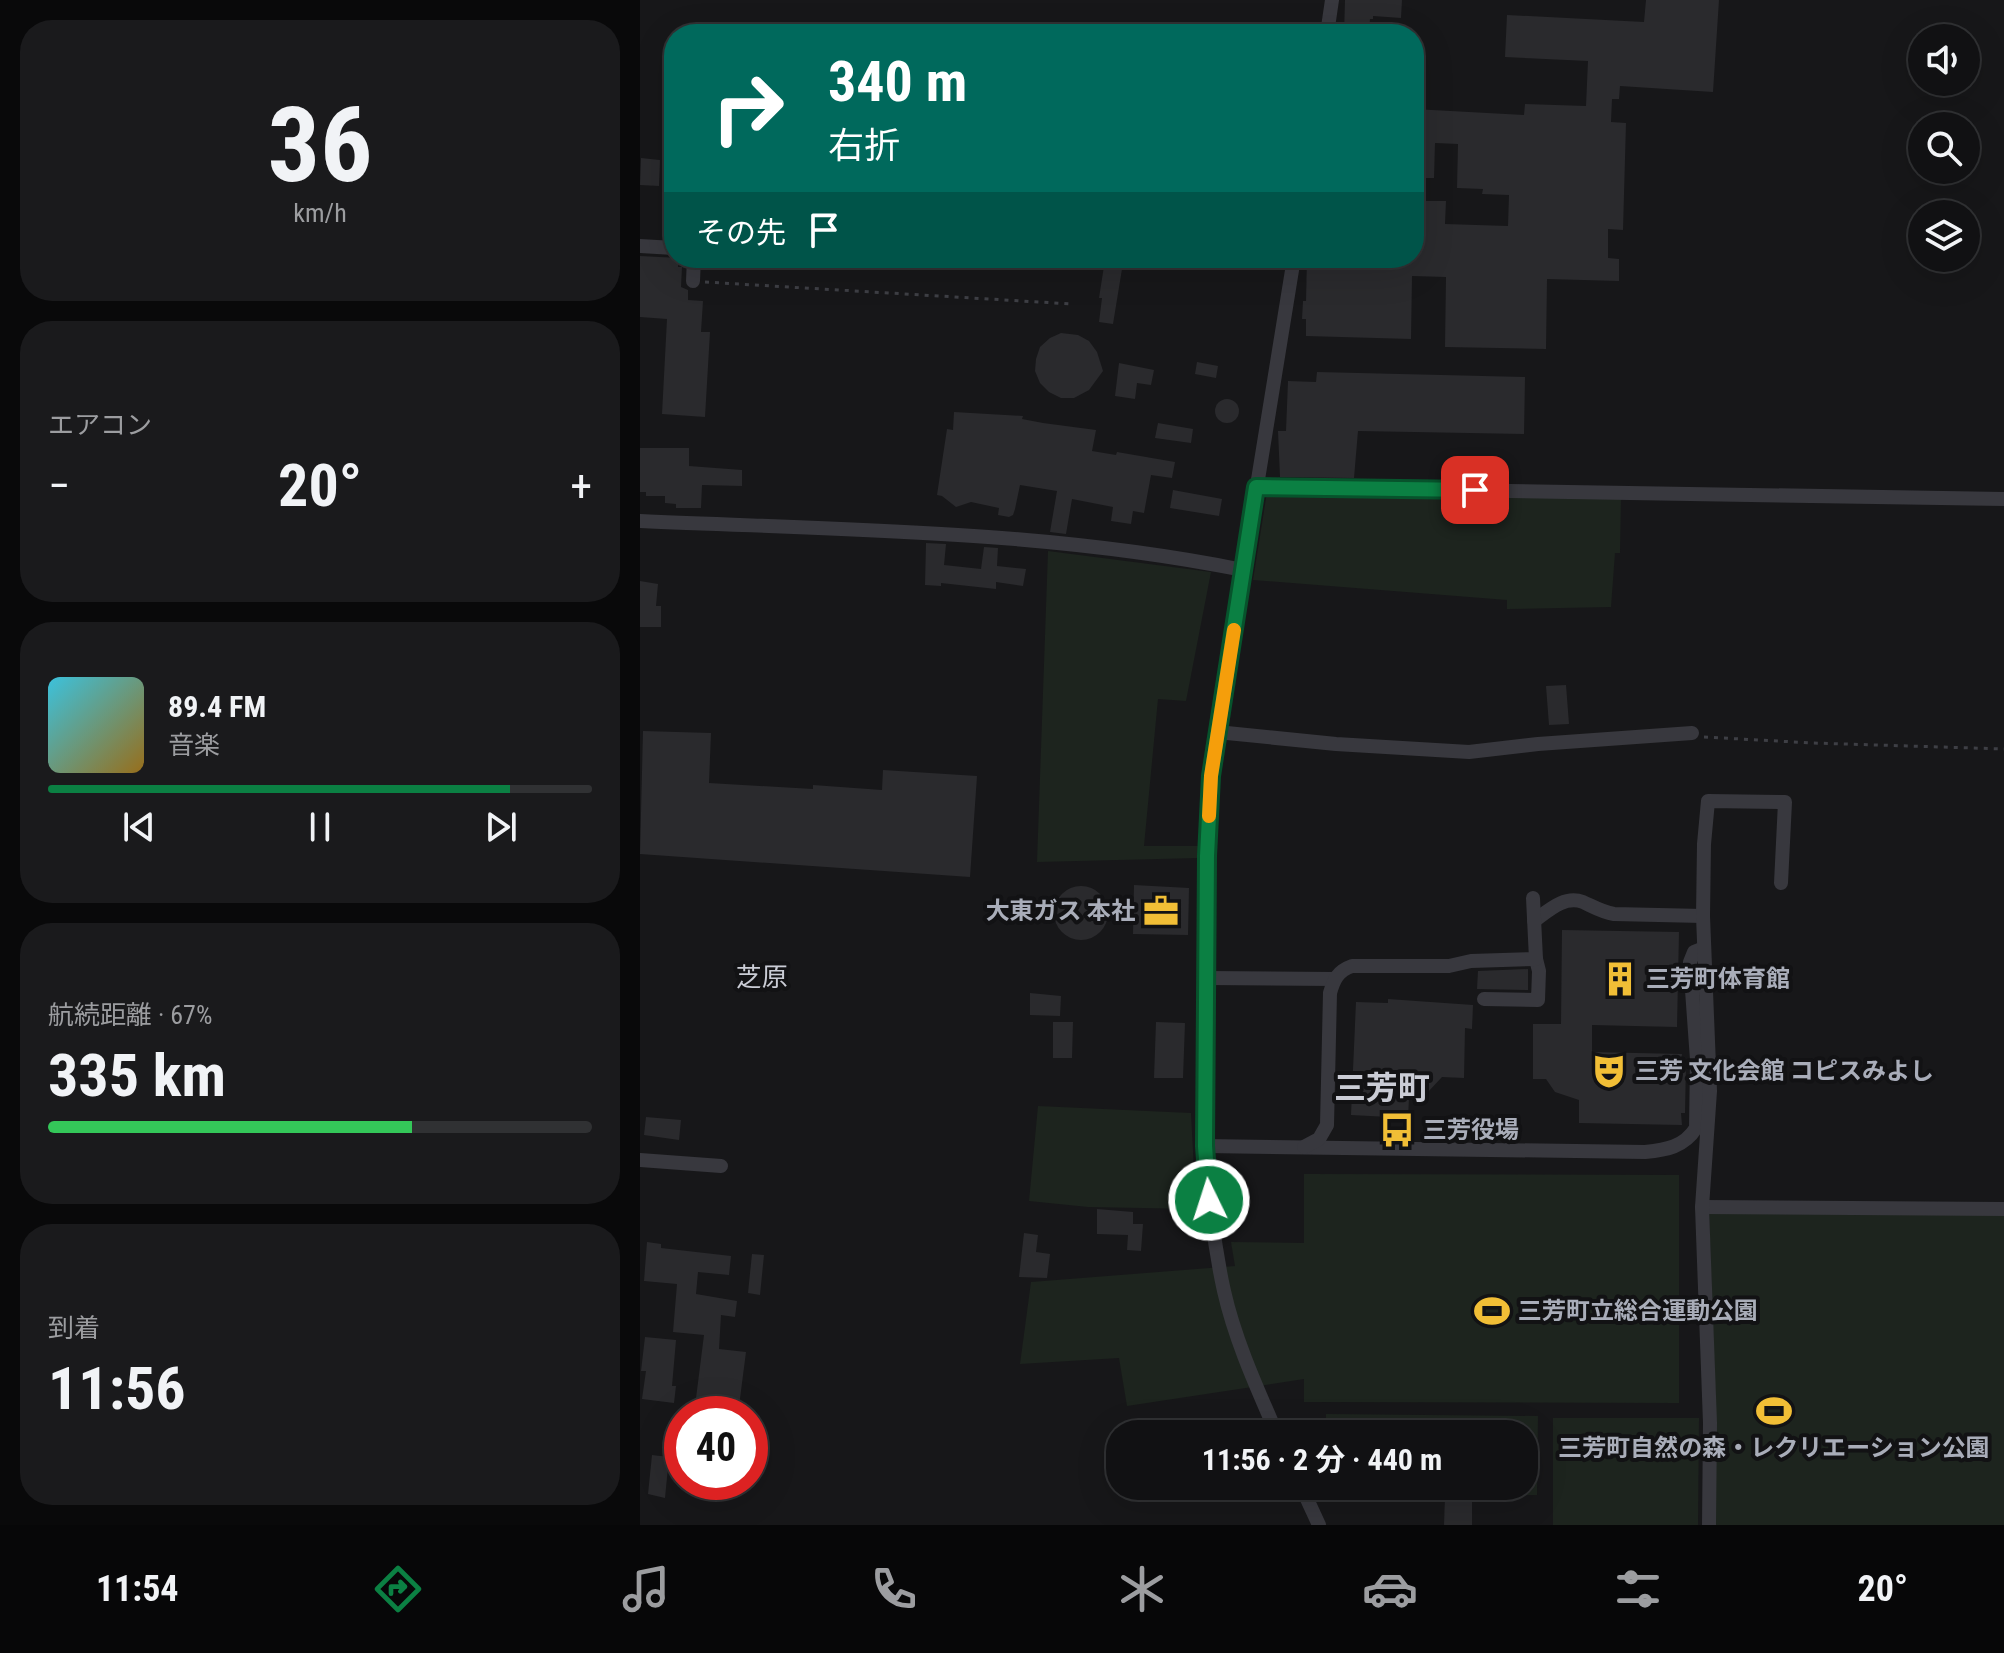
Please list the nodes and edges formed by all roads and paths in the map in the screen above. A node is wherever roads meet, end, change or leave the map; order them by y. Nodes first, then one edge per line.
1 (1332, 0) edge
2 (1328, 24) edge
3 (640, 246) edge
4 (664, 247) edge
5 (694, 268) edge
6 (1292, 268) edge
7 (693, 281) joint
8 (1072, 304) dead end
9 (1256, 487) junction
10 (2004, 499) edge
11 (640, 521) edge
12 (1243, 570) junction
13 (1217, 732) junction
14 (1692, 733) joint
15 (2004, 749) edge
16 (1781, 883) dead end
17 (1533, 898) dead end
18 (1534, 921) junction
19 (1703, 923) junction
20 (1704, 948) junction
21 (1536, 959) junction
22 (1206, 978) junction
23 (1334, 979) junction
24 (1484, 999) dead end
25 (1205, 1146) junction
26 (1304, 1148) junction
27 (640, 1160) edge
28 (721, 1166) dead end
29 (1702, 1207) junction
30 (2004, 1209) edge
31 (1271, 1420) edge
32 (1307, 1500) edge
33 (1319, 1525) edge
34 (1709, 1525) edge

1 - 2 street
3 - 4 street
5 - 7 street
6 - 9 street
7 - 8 path
9 - 10 street
9 - 12 street
11 - 12 street
12 - 13 street
13 - 14 street
13 - 22 street
14 - 15 path
16 - 19 street
17 - 18 street
18 - 19 street
18 - 21 street
19 - 20 street
20 - 26 street
20 - 29 street
21 - 23 street
21 - 24 street
22 - 23 street
22 - 25 street
23 - 26 street
25 - 26 street
25 - 31 street
27 - 28 street
29 - 30 street
29 - 34 street
32 - 33 street

